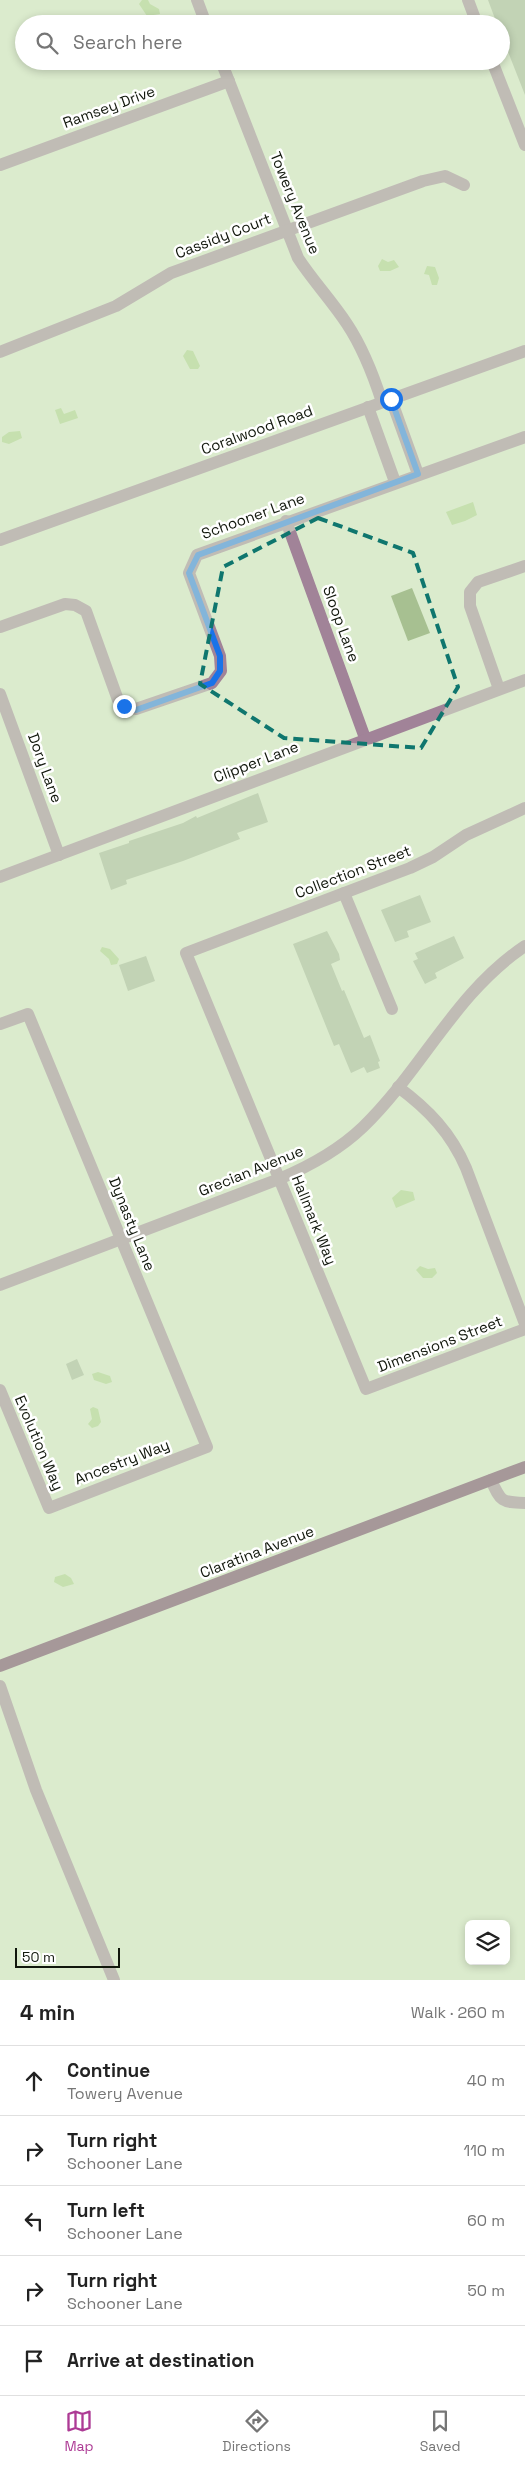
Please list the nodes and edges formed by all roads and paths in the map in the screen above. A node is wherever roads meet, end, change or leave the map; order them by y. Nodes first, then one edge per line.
1 (196, 0) edge
2 (468, 0) edge
3 (202, 15) edge
4 (474, 15) edge
5 (225, 70) edge
6 (496, 70) edge
7 (229, 81) junction
8 (525, 145) edge
9 (0, 164) edge
10 (464, 185) dead end
11 (286, 229) junction
12 (525, 351) edge
13 (0, 352) edge
14 (386, 400) junction
15 (368, 407) junction
16 (524, 439) edge
17 (418, 474) junction
18 (395, 482) junction
19 (286, 521) junction
20 (0, 540) edge
21 (525, 566) edge
22 (0, 627) edge
23 (525, 680) edge
24 (499, 690) junction
25 (0, 694) edge
26 (366, 738) junction
27 (525, 808) edge
28 (60, 855) junction
29 (0, 877) edge
30 (344, 893) junction
31 (525, 946) edge
32 (186, 953) joint
33 (392, 1009) dead end
34 (0, 1024) edge
35 (398, 1087) junction
36 (279, 1179) junction
37 (121, 1239) junction
38 (0, 1285) edge
39 (525, 1324) edge
40 (525, 1329) edge
41 (366, 1389) joint
42 (0, 1390) edge
43 (207, 1447) joint
44 (525, 1467) edge
45 (491, 1480) junction
46 (525, 1503) edge
47 (49, 1508) joint
48 (0, 1666) edge
49 (0, 1686) edge
50 (114, 1980) edge

1 - 3 street
2 - 4 street
5 - 7 street, Towery Avenue
6 - 8 street
7 - 9 street, Ramsey Drive
7 - 11 street, Towery Avenue
10 - 11 street, Cassidy Court
11 - 13 street, Cassidy Court
11 - 14 street, Towery Avenue
12 - 14 street, Coralwood Road
14 - 15 street, Coralwood Road
14 - 17 street, Towery Avenue
15 - 18 street
15 - 20 street, Coralwood Road
16 - 17 street, Schooner Lane
17 - 18 street, Schooner Lane
18 - 19 street, Schooner Lane
19 - 22 street, Schooner Lane
19 - 26 street, Sloop Lane
21 - 24 street
23 - 24 street, Clipper Lane
24 - 26 street, Clipper Lane
25 - 28 street, Dory Lane
26 - 28 street, Clipper Lane
27 - 30 street, Collection Street
28 - 29 street, Clipper Lane
30 - 32 street, Collection Street
30 - 33 street
31 - 35 street, Grecian Avenue
32 - 36 street, Hallmark Way
34 - 37 street, Dynasty Lane
35 - 36 street, Grecian Avenue
35 - 39 street
36 - 37 street, Grecian Avenue
36 - 41 street, Hallmark Way
37 - 38 street, Grecian Avenue
37 - 43 street, Dynasty Lane
40 - 41 street, Dimensions Street
42 - 47 street, Evolution Way
43 - 47 street, Ancestry Way
44 - 45 main road, Claratina Avenue
45 - 46 street
45 - 48 main road, Claratina Avenue
49 - 50 street

